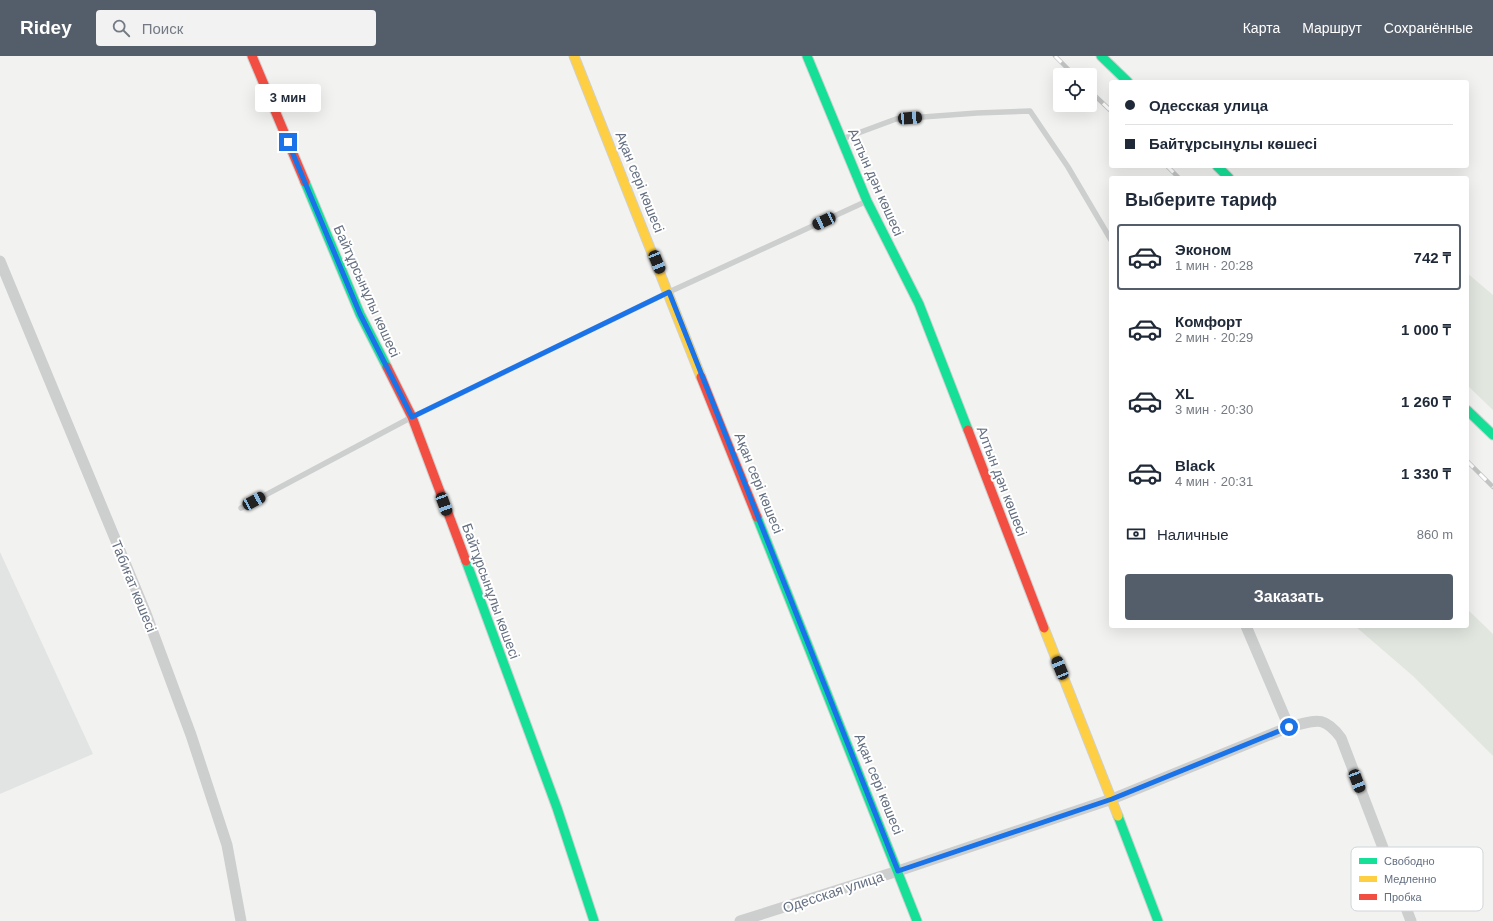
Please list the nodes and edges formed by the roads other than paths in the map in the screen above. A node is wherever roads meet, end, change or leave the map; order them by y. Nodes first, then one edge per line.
1 (252, 56) edge
2 (574, 56) edge
3 (807, 56) edge
4 (1101, 56) edge
5 (1126, 80) edge
6 (842, 139) junction
7 (1219, 168) edge
8 (1227, 176) edge
9 (867, 201) junction
10 (1109, 237) edge
11 (0, 261) edge
12 (669, 292) junction
13 (1469, 412) edge
14 (412, 417) junction
15 (1493, 435) edge
16 (241, 508) dead end
17 (1247, 628) edge
18 (1289, 727) junction
19 (1112, 799) junction
20 (1383, 847) edge
21 (898, 871) junction
22 (1407, 911) edge
23 (241, 921) edge
24 (594, 921) edge
25 (740, 921) edge
26 (917, 921) edge
27 (1158, 921) edge
28 (1411, 921) edge

1 - 14 street, Байтұрсынұлы көшесі
2 - 12 street, Ақан сері көшесі
3 - 6 street, Алтын дән көшесі
4 - 5 street
6 - 9 street, Алтын дән көшесі
6 - 10 lane
7 - 8 street
9 - 12 lane
9 - 19 street, Алтын дән көшесі
11 - 23 street, Табиғат көшесі
12 - 14 lane
12 - 21 street, Ақан сері көшесі
13 - 15 street
14 - 16 lane
14 - 24 street, Байтұрсынұлы көшесі
17 - 18 street
18 - 19 street, Одесская улица
18 - 20 street, Одесская улица
19 - 21 street, Одесская улица
19 - 27 street, Алтын дән көшесі
21 - 25 street, Одесская улица
21 - 26 street, Ақан сері көшесі
22 - 28 street, Одесская улица

